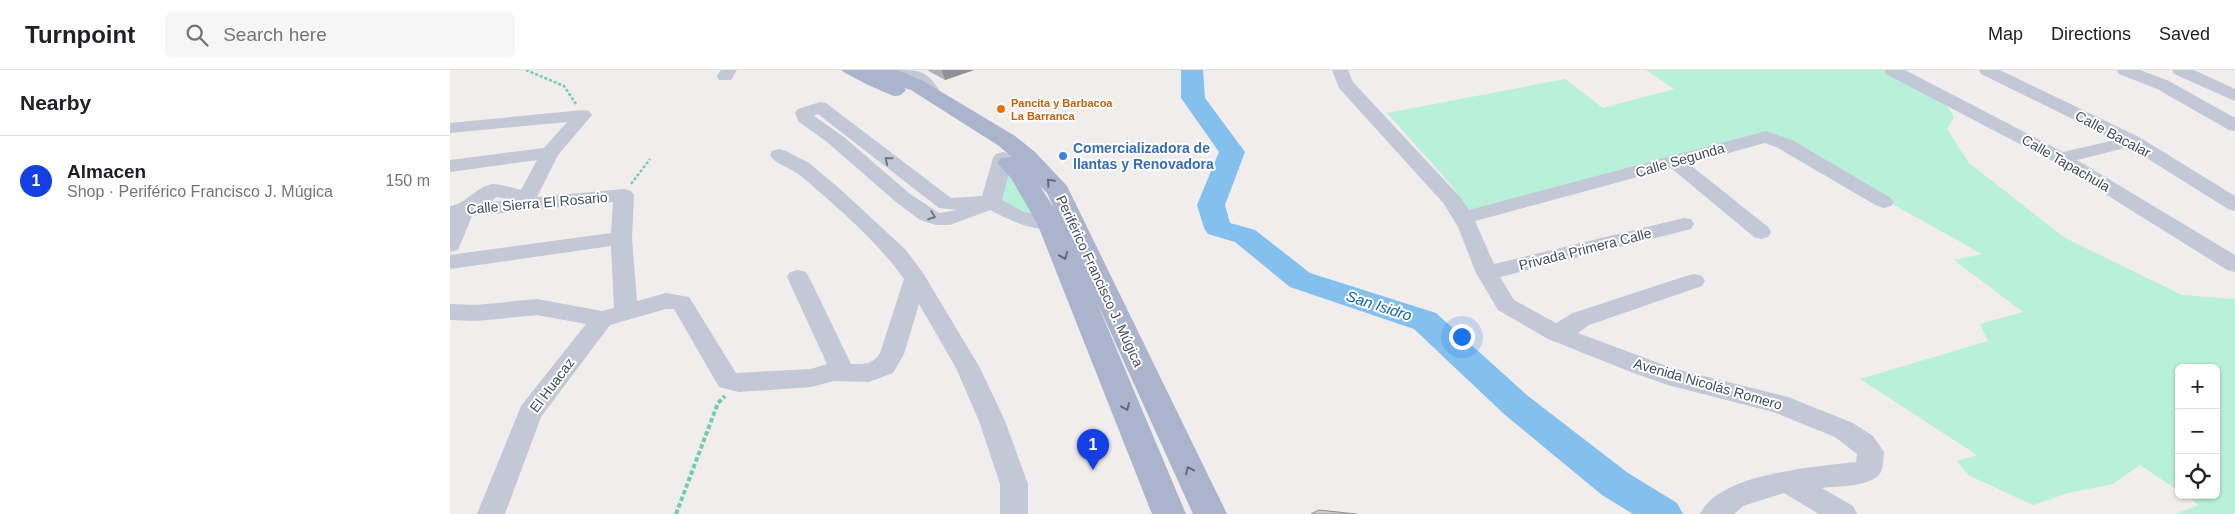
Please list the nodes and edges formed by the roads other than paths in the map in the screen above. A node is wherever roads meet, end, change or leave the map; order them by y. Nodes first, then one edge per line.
1 (851, 70) edge
2 (880, 70) edge
3 (907, 70) edge
4 (1340, 70) edge
5 (1892, 70) edge
6 (1988, 70) edge
7 (2126, 70) edge
8 (2180, 70) edge
9 (2233, 94) edge
10 (933, 95) junction
11 (2214, 112) junction
12 (2235, 126) edge
13 (450, 128) edge
14 (858, 136) junction
15 (2132, 142) junction
16 (840, 143) junction
17 (550, 153) junction
18 (779, 154) dead end
19 (1003, 158) junction
20 (2061, 158) junction
21 (1675, 162) junction
22 (450, 166) edge
23 (912, 180) junction
24 (893, 189) junction
25 (991, 202) junction
26 (1884, 202) dead end
27 (2235, 204) edge
28 (457, 211) edge
29 (1464, 218) junction
30 (1050, 223) junction
31 (1684, 224) dead end
32 (1761, 232) dead end
33 (621, 238) junction
34 (450, 245) edge
35 (450, 262) edge
36 (2235, 265) edge
37 (1487, 273) junction
38 (798, 277) dead end
39 (915, 278) junction
40 (1694, 281) dead end
41 (450, 312) edge
42 (614, 316) junction
43 (1556, 333) junction
44 (834, 372) junction
45 (1787, 481) junction
46 (491, 514) edge
47 (1014, 514) edge
48 (1169, 514) edge
49 (1210, 514) edge
50 (1714, 514) edge
51 (1842, 514) edge

1 - 19 main road, Periférico Francisco J. Múgica
2 - 10 main road, Periférico Francisco J. Múgica
3 - 10 street
4 - 29 street, Avenida Nicolás Romero
5 - 20 street, Calle Tapachula
6 - 15 street, Calle Bacalar
7 - 11 street
8 - 9 street
9 - 11 street
49 -> 10 main road, Periférico Francisco J. Múgica
11 - 12 street
13 - 17 street
14 - 16 street
14 - 16 street
23 -> 14 street
15 - 20 street
15 - 27 street, Calle Bacalar
16 - 24 street
17 - 22 street
17 - 28 street
18 - 39 street
19 - 25 street
19 - 30 main road, Periférico Francisco J. Múgica
20 - 36 street, Calle Tapachula
21 - 26 street, Calle Segunda
21 - 29 street, Calle Segunda
21 - 32 street
23 - 24 street
23 - 25 street
24 -> 25 street
25 - 30 street
28 - 33 street, Calle Sierra El Rosario
28 - 34 street
29 - 37 street, Avenida Nicolás Romero
30 -> 48 main road, Periférico Francisco J. Múgica
31 - 37 street, Privada Primera Calle
33 - 35 street
33 - 42 street
37 - 43 street, Avenida Nicolás Romero
38 - 44 street
39 - 44 street
39 - 47 street
40 - 43 street
41 - 42 street
42 - 44 street
42 - 46 street, El Huacaz
43 - 45 street, Avenida Nicolás Romero
45 - 50 street, Avenida Nicolás Romero
45 - 51 street

